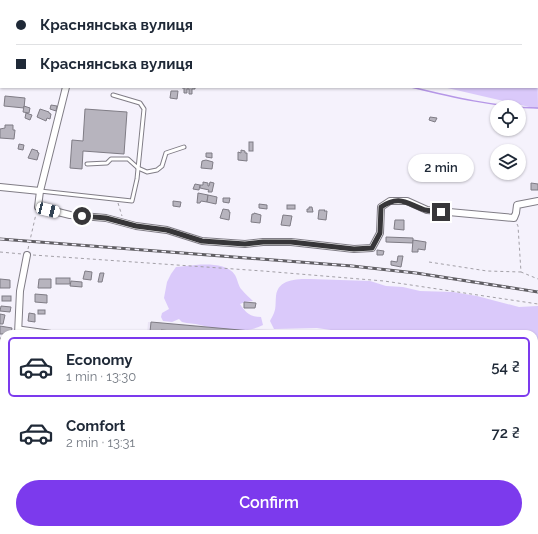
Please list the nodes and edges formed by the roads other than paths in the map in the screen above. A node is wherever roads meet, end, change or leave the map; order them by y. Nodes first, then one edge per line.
1 (66, 88) edge
2 (113, 95) dead end
3 (184, 146) dead end
4 (87, 164) dead end
5 (138, 168) junction
6 (0, 187) edge
7 (40, 191) junction
8 (538, 201) edge
9 (27, 255) road end
10 (19, 330) edge
11 (538, 414) edge
12 (538, 465) edge

1 - 7 street
2 - 5 lane
3 - 5 lane
4 - 5 lane
5 - 7 lane
6 - 7 street
7 - 8 street
9 - 10 street
11 - 12 street

